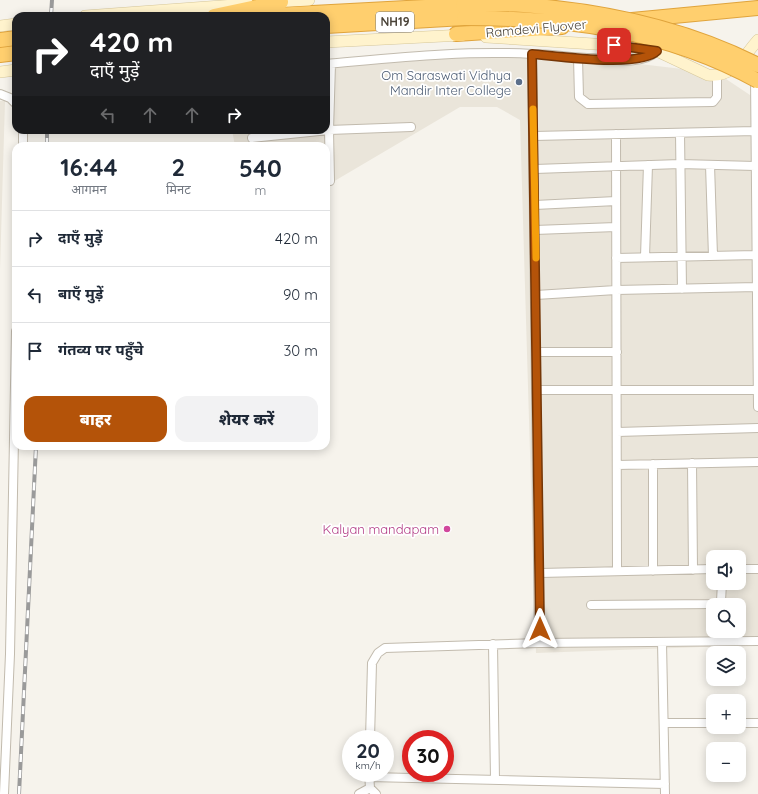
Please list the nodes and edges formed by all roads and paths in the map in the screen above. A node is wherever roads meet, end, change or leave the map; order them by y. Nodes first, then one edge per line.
1 (309, 0) edge
2 (281, 2) junction
3 (756, 8) edge
4 (119, 12) edge
5 (233, 12) edge
6 (464, 12) junction
7 (330, 15) edge
8 (12, 24) edge
9 (0, 26) edge
10 (330, 26) edge
11 (456, 34) junction
12 (12, 38) edge
13 (0, 40) edge
14 (330, 42) edge
15 (756, 42) edge
16 (657, 51) junction
17 (12, 54) edge
18 (532, 54) junction
19 (0, 55) edge
20 (578, 58) junction
21 (330, 64) edge
22 (758, 65) edge
23 (12, 70) edge
24 (0, 72) edge
25 (717, 76) junction
26 (758, 81) edge
27 (0, 94) edge
28 (12, 100) edge
29 (411, 127) dead end
30 (330, 130) edge
31 (755, 131) junction
32 (680, 133) junction
33 (290, 134) edge
34 (616, 134) junction
35 (534, 136) junction
36 (252, 138) dead end
37 (680, 164) junction
38 (648, 165) junction
39 (710, 165) junction
40 (616, 166) junction
41 (755, 166) junction
42 (535, 169) junction
43 (616, 201) junction
44 (535, 205) junction
45 (616, 227) junction
46 (535, 230) junction
47 (756, 255) junction
48 (713, 256) junction
49 (645, 257) junction
50 (681, 257) junction
51 (616, 258) junction
52 (757, 287) junction
53 (682, 289) junction
54 (616, 290) junction
55 (536, 295) junction
56 (537, 352) junction
57 (617, 352) junction
58 (617, 389) junction
59 (537, 390) junction
60 (758, 390) edge
61 (758, 407) edge
62 (758, 428) edge
63 (617, 432) junction
64 (14, 450) edge
65 (758, 462) edge
66 (692, 463) junction
67 (653, 464) junction
68 (617, 465) junction
69 (758, 568) edge
70 (706, 569) edge
71 (746, 569) edge
72 (693, 570) junction
73 (653, 571) junction
74 (617, 572) junction
75 (540, 573) junction
76 (723, 590) edge
77 (591, 605) dead end
78 (758, 641) edge
79 (662, 642) junction
80 (540, 643) junction
81 (493, 644) junction
82 (664, 723) junction
83 (706, 723) edge
84 (746, 723) edge
85 (758, 723) edge
86 (370, 730) edge
87 (394, 776) edge
88 (495, 780) junction
89 (665, 784) junction
90 (373, 791) edge
91 (4, 794) edge
92 (359, 794) edge
93 (666, 794) edge

1 - 2 main road
2 - 4 main road
2 - 5 highway
3 - 11 highway, Ramdevi Flyover
6 - 7 highway, NH19
6 - 10 highway, NH19
6 - 22 highway, NH19, bridge
6 - 26 highway, NH19, bridge
8 - 9 main road
11 - 14 main road
11 - 16 main road
12 - 13 highway
15 - 25 main road
15 - 31 street
16 - 20 street
16 - 25 main road
17 - 19 highway
18 - 20 street
18 - 21 street
18 - 35 street
20 - 25 street
23 - 24 main road
27 - 28 street
29 - 30 street
31 - 32 street
31 - 41 street
32 - 34 street
32 - 37 street
33 - 36 street
34 - 35 street
34 - 40 street
35 - 42 street
37 - 38 street
37 - 39 street
37 - 50 street
38 - 40 street
38 - 49 street
39 - 41 street
39 - 48 street
40 - 42 street
40 - 43 street
41 - 47 street
42 - 44 street
43 - 44 street
43 - 45 street
44 - 46 street
45 - 46 street
45 - 51 street
46 - 55 street
47 - 48 street
47 - 52 street
48 - 50 street
49 - 50 street
49 - 51 street
50 - 53 street
51 - 54 street
52 - 53 street
52 - 60 street
53 - 54 street
54 - 55 street
54 - 57 street
55 - 56 street
56 - 57 street
56 - 59 street
57 - 58 street
58 - 59 street
58 - 60 street
58 - 63 street
59 - 75 street
60 - 61 street
62 - 63 street
63 - 68 street
64 - 91 street
65 - 66 street
66 - 67 street
66 - 72 street
67 - 68 street
67 - 73 street
68 - 74 street
69 - 71 street
70 - 72 street
72 - 73 street
73 - 74 street
74 - 75 street
75 - 80 street
76 - 77 street
78 - 79 street
79 - 80 street
79 - 82 street
80 - 81 street
81 - 86 street
81 - 88 street
82 - 83 street
82 - 89 street
84 - 85 street
87 - 88 street
88 - 89 street
89 - 93 street
90 - 92 street

